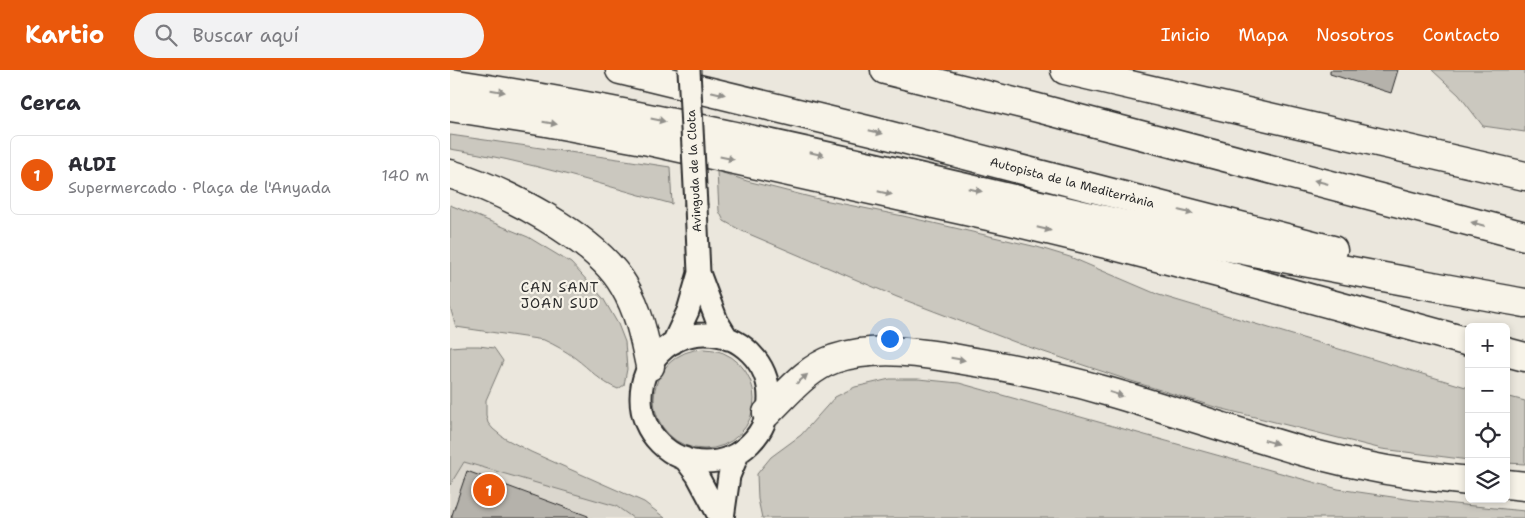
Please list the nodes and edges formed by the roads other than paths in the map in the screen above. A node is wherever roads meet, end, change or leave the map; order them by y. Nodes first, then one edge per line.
1 (620, 70) edge
2 (689, 70) edge
3 (885, 70) edge
4 (1065, 70) edge
5 (450, 83) edge
6 (450, 107) edge
7 (450, 174) edge
8 (1525, 176) edge
9 (450, 180) edge
10 (502, 194) junction
11 (1525, 236) edge
12 (699, 273) junction
13 (1525, 299) edge
14 (1525, 303) edge
15 (728, 339) junction
16 (1465, 341) edge
17 (673, 343) junction
18 (1510, 353) edge
19 (1525, 357) edge
20 (650, 366) junction
21 (767, 413) junction
22 (739, 452) junction
23 (684, 458) junction
24 (1465, 480) edge
25 (1510, 484) edge
26 (1525, 486) edge
27 (722, 518) edge

1 -> 13 highway, Autopista de la Mediterrània
2 - 12 street, Avinguda de la Clota, bridge
11 -> 3 highway
4 - 8 highway
5 -> 14 highway
6 -> 16 highway
7 - 10 highway
9 - 10 highway
10 - 20 highway
12 - 15 street, Avinguda de la Clota
12 - 17 street, Avinguda de la Clota
15 - 17 street
15 - 21 street
17 - 20 street
18 - 19 highway
20 - 23 street
21 - 22 street
21 -> 24 highway
22 - 23 street
22 - 27 street
23 - 27 street
25 - 26 highway

